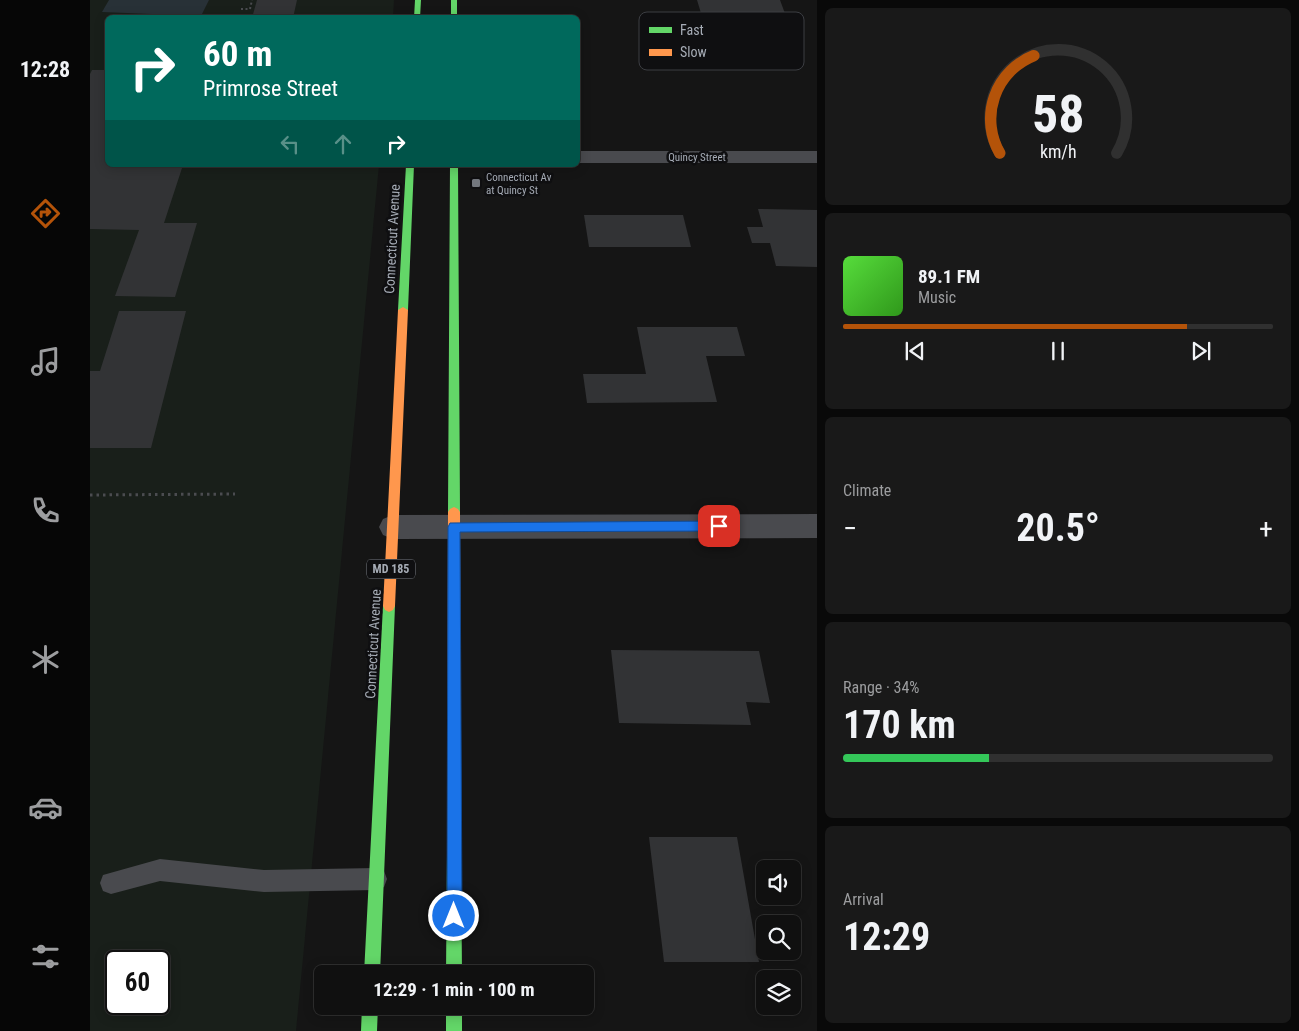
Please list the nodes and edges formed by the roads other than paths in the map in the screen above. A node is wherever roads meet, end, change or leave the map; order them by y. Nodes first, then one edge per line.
1 (418, 0) edge
2 (454, 0) edge
3 (417, 15) edge
4 (454, 15) edge
5 (580, 157) edge
6 (816, 157) edge
7 (410, 167) edge
8 (454, 167) edge
9 (816, 526) edge
10 (393, 527) junction
11 (454, 527) junction
12 (376, 879) junction
13 (111, 883) dead end
14 (372, 965) edge
15 (454, 965) edge
16 (370, 1015) edge
17 (454, 1015) edge
18 (369, 1031) edge
19 (454, 1031) edge

1 - 3 main road
2 - 4 main road
5 - 6 street, Quincy Street
7 - 10 main road, Connecticut Avenue / MD 185
8 - 11 main road
9 - 11 street
10 - 11 street
10 - 12 main road, Connecticut Avenue / MD 185
11 - 15 main road
12 - 13 lane
12 - 14 main road, Connecticut Avenue / MD 185
16 - 18 main road
17 - 19 main road

